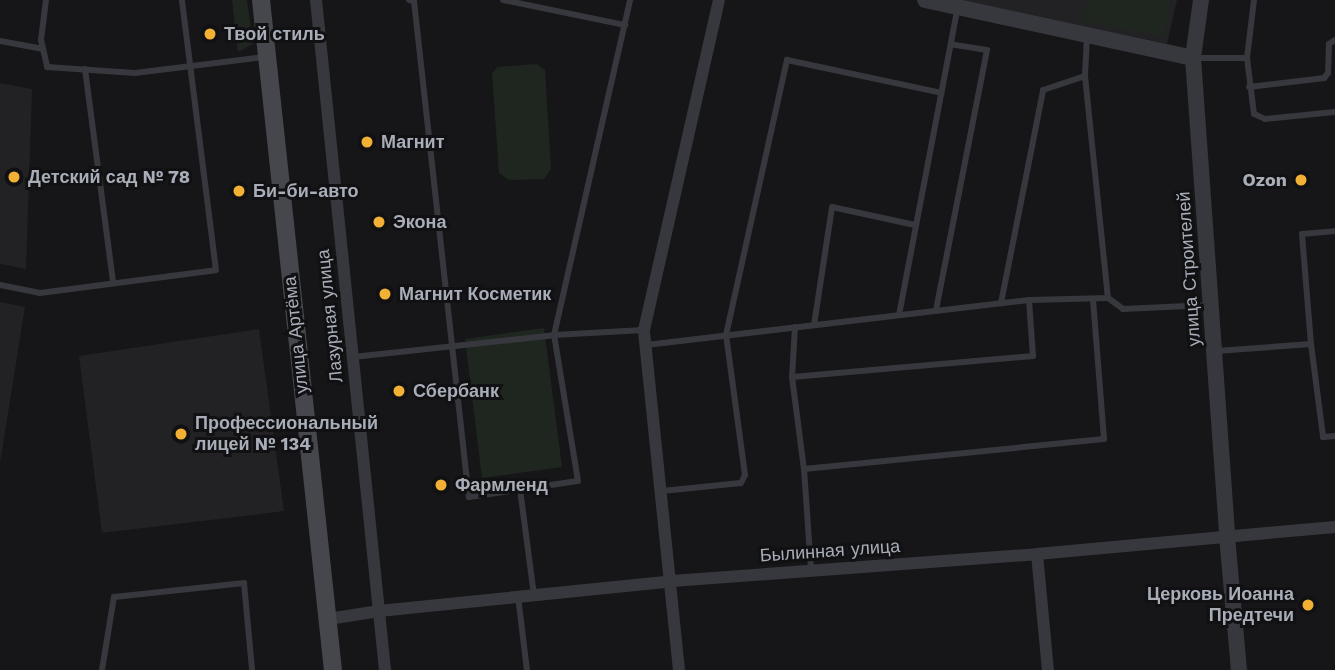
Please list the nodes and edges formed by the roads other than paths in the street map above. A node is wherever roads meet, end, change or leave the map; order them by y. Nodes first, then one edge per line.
1 (46, 0) edge
2 (182, 0) edge
3 (261, 0) edge
4 (316, 0) edge
5 (412, 0) edge
6 (503, 0) edge
7 (630, 0) edge
8 (719, 0) edge
9 (925, 0) edge
10 (1201, 0) edge
11 (1254, 0) edge
12 (958, 7) junction
13 (625, 25) junction
14 (1087, 34) junction
15 (1335, 40) edge
16 (0, 41) edge
17 (951, 44) junction
18 (43, 49) junction
19 (267, 56) junction
20 (1193, 58) junction
21 (1248, 58) junction
22 (190, 66) junction
23 (85, 69) junction
24 (1085, 76) junction
25 (1249, 87) junction
26 (942, 93) junction
27 (1335, 112) edge
28 (915, 225) junction
29 (1335, 230) edge
30 (113, 283) junction
31 (0, 285) edge
32 (1108, 298) junction
33 (1029, 300) junction
34 (1093, 300) junction
35 (1001, 303) junction
36 (1211, 305) junction
37 (936, 310) junction
38 (899, 315) junction
39 (814, 325) junction
40 (795, 327) junction
41 (644, 330) junction
42 (554, 335) junction
43 (726, 335) junction
44 (452, 344) junction
45 (1311, 344) junction
46 (646, 345) junction
47 (1214, 351) junction
48 (351, 357) junction
49 (792, 377) junction
50 (1335, 436) edge
51 (804, 469) junction
52 (520, 489) junction
53 (662, 491) junction
54 (1335, 527) edge
55 (1227, 536) junction
56 (1037, 554) junction
57 (811, 569) junction
58 (672, 581) junction
59 (534, 595) junction
60 (518, 596) junction
61 (379, 611) junction
62 (328, 620) junction
63 (102, 670) edge
64 (252, 670) edge
65 (333, 670) edge
66 (385, 670) edge
67 (527, 670) edge
68 (680, 670) edge
69 (1048, 670) edge
70 (1240, 670) edge

1 - 18 lane
2 - 22 lane
3 - 19 main road, улица Артёма
4 - 48 street, Лазурная улица
5 - 44 lane
6 - 13 lane
7 - 13 lane
8 - 41 street
9 - 12 street
10 - 20 street, улица Строителей
11 - 21 lane
12 - 14 street
12 - 17 lane
13 - 42 lane
14 - 20 street
14 - 24 lane
15 - 25 lane
16 - 18 lane
17 - 26 lane
17 - 37 lane
18 - 23 lane
19 - 22 lane
19 - 62 main road, улица Артёма
20 - 21 lane
20 - 36 street, улица Строителей
21 - 25 lane
22 - 23 lane
22 - 30 lane
23 - 30 lane
24 - 32 lane
24 - 35 lane
25 - 27 lane
26 - 28 lane
26 - 43 lane
28 - 38 lane
28 - 39 lane
29 - 45 lane
30 - 31 lane
32 - 34 lane
32 - 36 lane
33 - 34 lane
33 - 35 lane
33 - 49 lane
34 - 51 lane
35 - 37 lane
36 - 47 street, улица Строителей
37 - 38 lane
38 - 39 lane
39 - 40 lane
40 - 43 lane
40 - 49 lane
41 - 42 lane
41 - 46 street
42 - 44 lane
42 - 52 lane
43 - 46 lane
43 - 53 lane
44 - 48 lane
44 - 52 lane
45 - 47 lane
45 - 50 lane
46 - 53 street
47 - 55 street, улица Строителей
48 - 61 street, Лазурная улица
49 - 51 lane
51 - 57 lane
52 - 59 lane
53 - 58 street
54 - 55 street, Былинная улица
55 - 56 street, Былинная улица
55 - 70 street, улица Строителей
56 - 57 street, Былинная улица
56 - 69 street
57 - 58 street, Былинная улица
58 - 59 street, Былинная улица
58 - 68 street
59 - 60 street, Былинная улица
60 - 61 street, Былинная улица
60 - 67 lane
61 - 62 street, Былинная улица
61 - 66 street, Лазурная улица
62 - 65 main road, улица Артёма
63 - 64 lane

